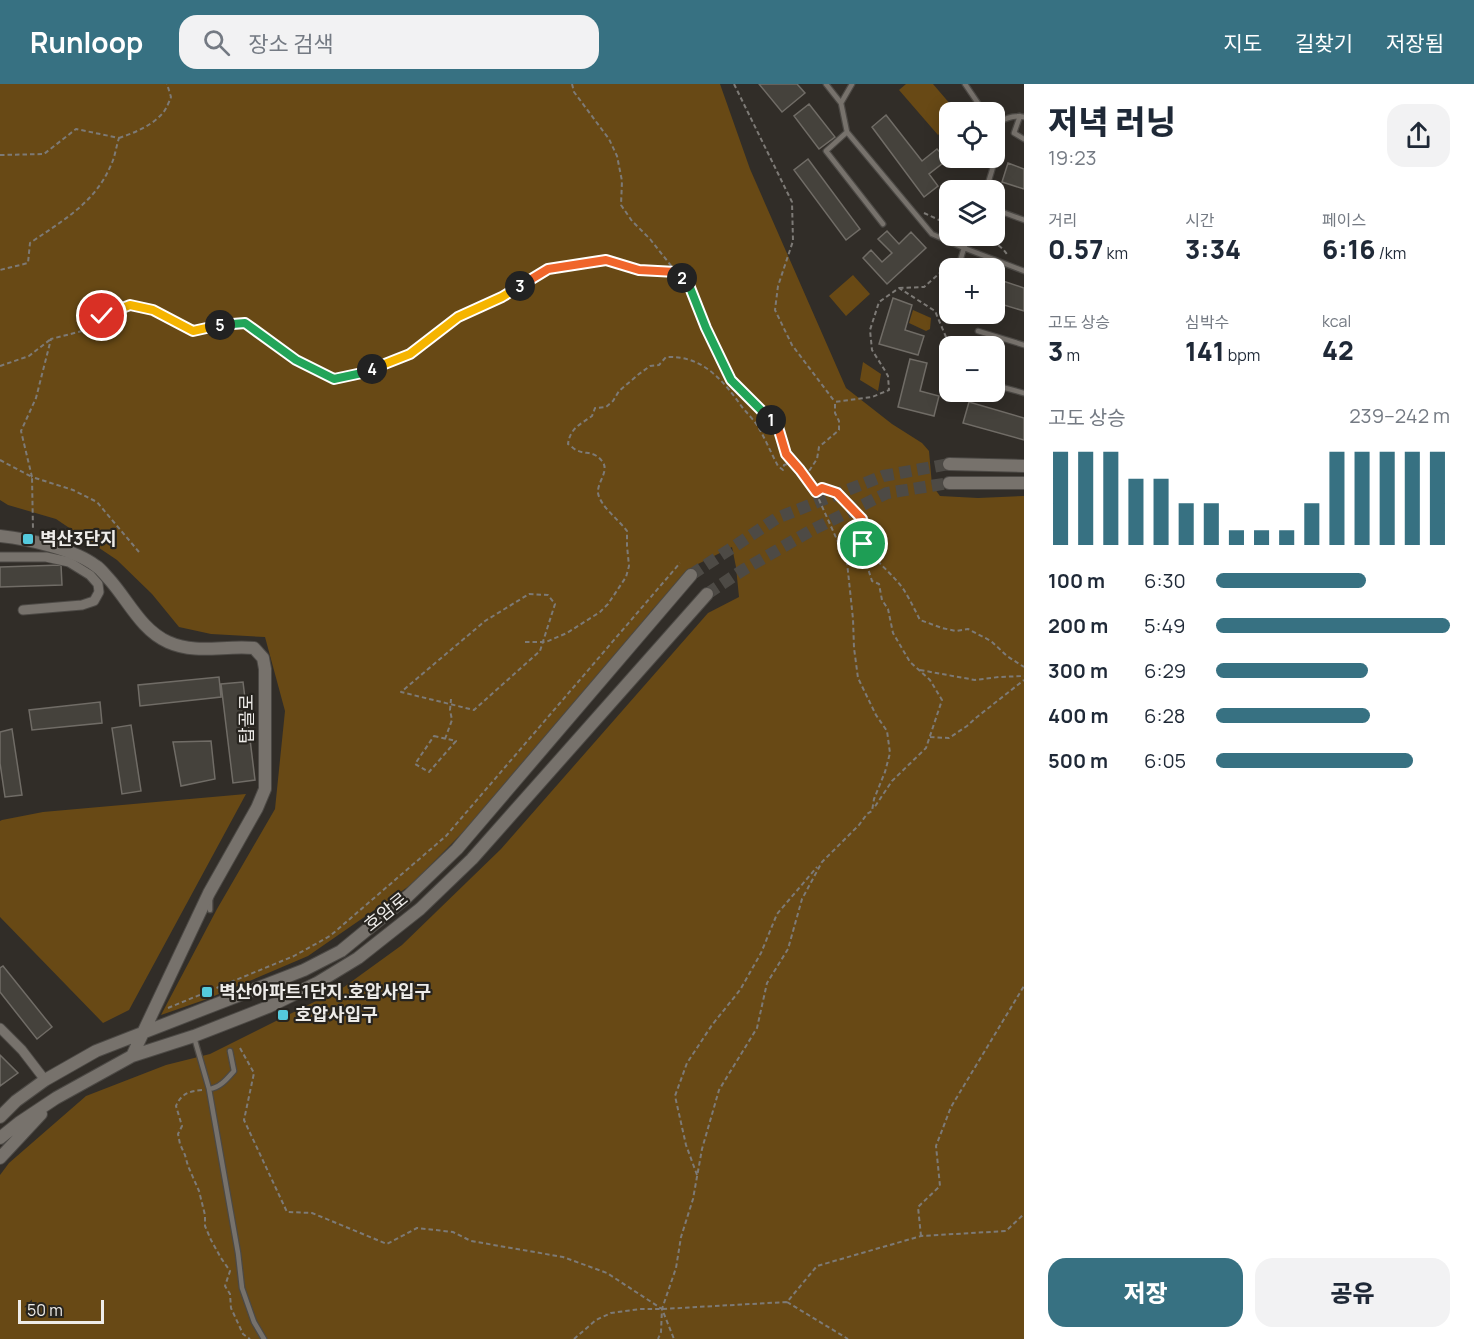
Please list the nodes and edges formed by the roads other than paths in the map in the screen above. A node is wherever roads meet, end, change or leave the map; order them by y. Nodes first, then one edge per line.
1 (826, 84) edge
2 (852, 84) edge
3 (965, 84) edge
4 (977, 102) edge
5 (841, 103) junction
6 (1022, 116) edge
7 (1005, 120) edge
8 (847, 132) junction
9 (1024, 139) edge
10 (1005, 213) edge
11 (1024, 220) edge
12 (883, 224) dead end
13 (964, 248) junction
14 (961, 258) edge
15 (1023, 271) edge
16 (978, 332) dead end
17 (1024, 345) edge
18 (1005, 388) edge
19 (1024, 393) edge
20 (949, 464) tunnel mouth
21 (1024, 466) edge
22 (949, 483) tunnel mouth
23 (1024, 483) edge
24 (0, 536) edge
25 (0, 557) edge
26 (691, 575) tunnel mouth
27 (707, 594) tunnel mouth
28 (23, 610) dead end
29 (209, 893) junction
30 (210, 910) dead end
31 (0, 1028) edge
32 (142, 1033) junction
33 (194, 1036) junction
34 (230, 1051) dead end
35 (132, 1056) junction
36 (45, 1080) junction
37 (209, 1089) junction
38 (56, 1098) junction
39 (16, 1101) junction
40 (0, 1112) edge
41 (0, 1117) edge
42 (0, 1138) edge
43 (0, 1158) edge
44 (264, 1339) edge

1 - 5 lane
2 - 5 lane
3 - 4 lane
5 - 8 lane
6 - 7 lane
6 - 9 lane
8 - 12 lane
8 - 13 lane
10 - 11 lane
13 - 14 lane
13 - 15 lane
16 - 17 lane
18 - 19 lane
20 - 21 main road
22 - 23 main road
24 - 29 main road, 탑골로
25 - 28 street
26 - 32 main road
27 - 33 main road, 호암로
29 - 30 lane
29 - 32 main road, 탑골로
31 - 36 street
32 - 35 main road, 탑골로
32 - 36 main road
33 - 35 main road, 호암로
33 - 37 lane
34 - 37 lane
35 - 38 main road, 호암로
36 - 39 main road
37 - 44 lane
38 - 42 main road, 호암로
38 - 43 main road
39 - 40 main road
39 - 41 main road

